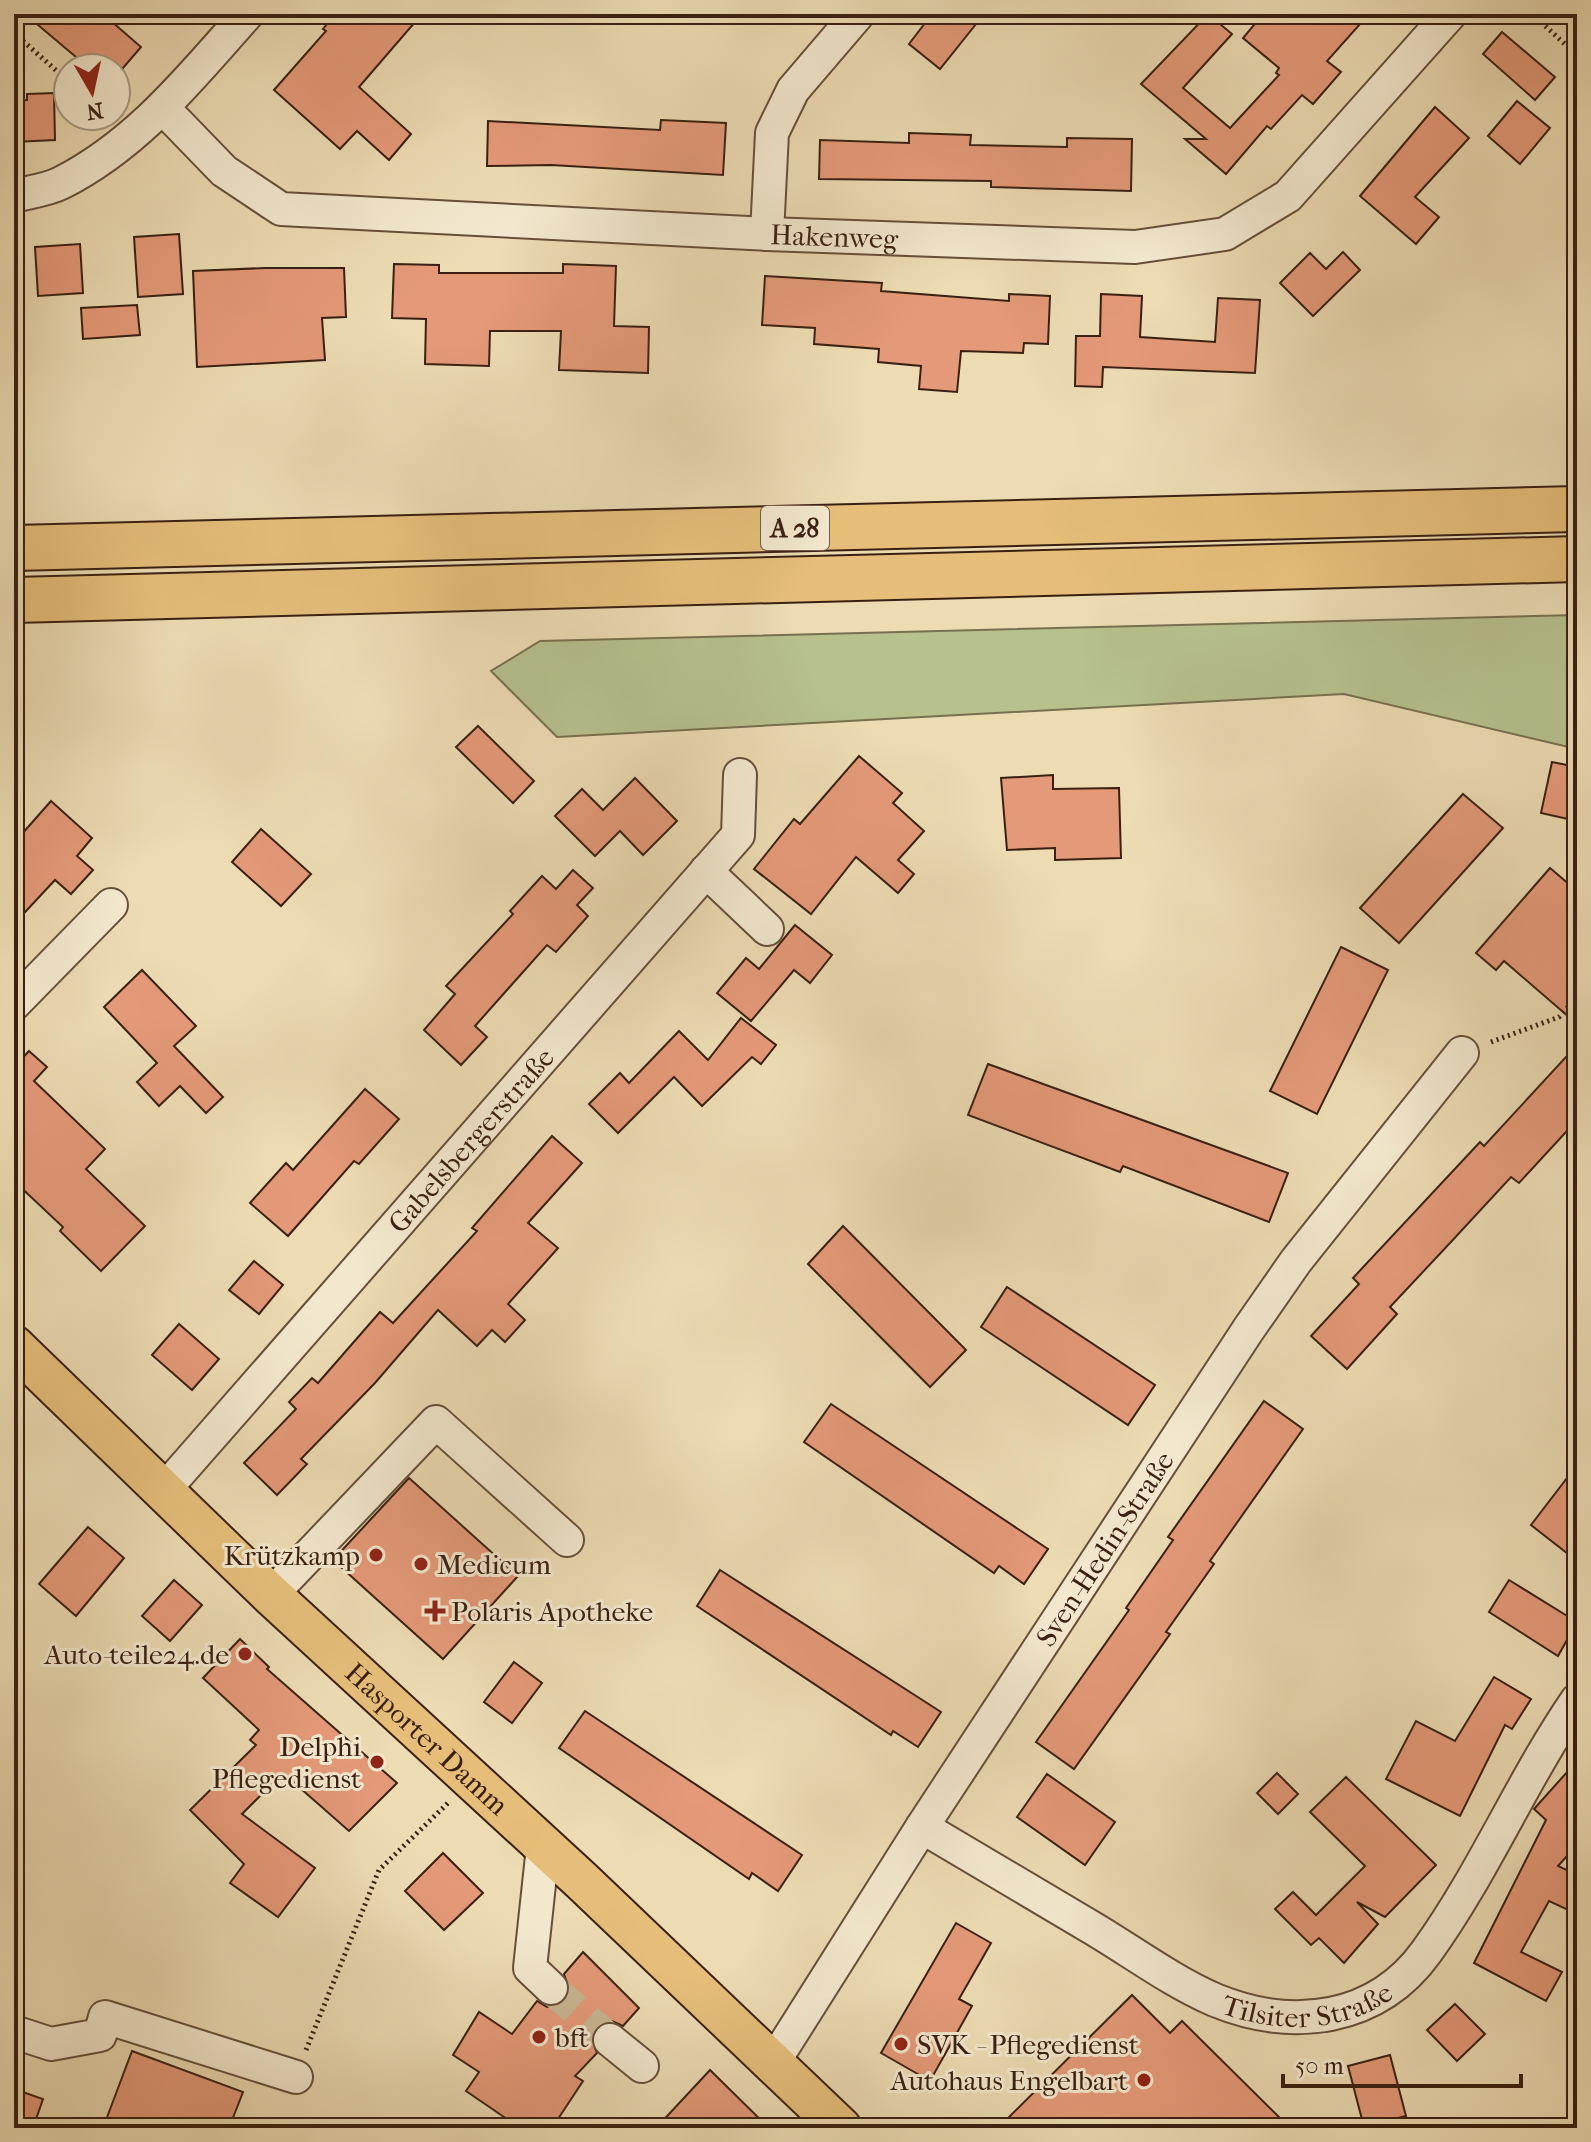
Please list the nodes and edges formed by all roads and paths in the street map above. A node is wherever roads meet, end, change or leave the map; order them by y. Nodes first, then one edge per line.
1 (247, 14) edge
2 (858, 14) edge
3 (1450, 14) edge
4 (1532, 14) edge
5 (14, 33) edge
6 (1577, 55) edge
7 (52, 67) edge
8 (163, 108) junction
9 (14, 196) edge
10 (767, 234) junction
11 (1577, 509) edge
12 (14, 548) edge
13 (1577, 559) edge
14 (14, 600) edge
15 (740, 775) dead end
16 (706, 871) junction
17 (111, 905) dead end
18 (767, 929) dead end
19 (1577, 997) edge
20 (14, 1004) edge
21 (1462, 1053) joint
22 (14, 1346) edge
23 (165, 1489) junction
24 (567, 1540) dead end
25 (271, 1595) junction
26 (1577, 1700) edge
27 (470, 1781) junction
28 (922, 1827) junction
29 (543, 1847) junction
30 (551, 1988) tunnel mouth
31 (14, 2032) edge
32 (610, 2040) tunnel mouth
33 (773, 2063) junction
34 (642, 2066) dead end
35 (296, 2077) joint
36 (841, 2128) edge

1 - 8 street
2 - 10 street
3 - 10 street, Hakenweg
4 - 6 path
5 - 7 path
8 - 9 street
8 - 10 street, Hakenweg
11 - 12 highway, A 28
13 - 14 highway, A 28
15 - 16 street, Gabelsbergerstraße
16 - 18 street
16 - 23 street, Gabelsbergerstraße
17 - 20 street
19 - 21 path
21 - 28 street, Sven-Hedin-Straße
22 - 23 main road, Hasporter Damm
23 - 25 main road, Hasporter Damm
24 - 25 street
25 - 27 main road, Hasporter Damm
26 - 28 street, Tilsiter Straße
27 - 29 main road, Hasporter Damm
27 - 35 path
28 - 33 street, Sven-Hedin-Straße
29 - 30 street
29 - 33 main road, Hasporter Damm
31 - 35 street
32 - 34 street
33 - 36 main road, Hasporter Damm

